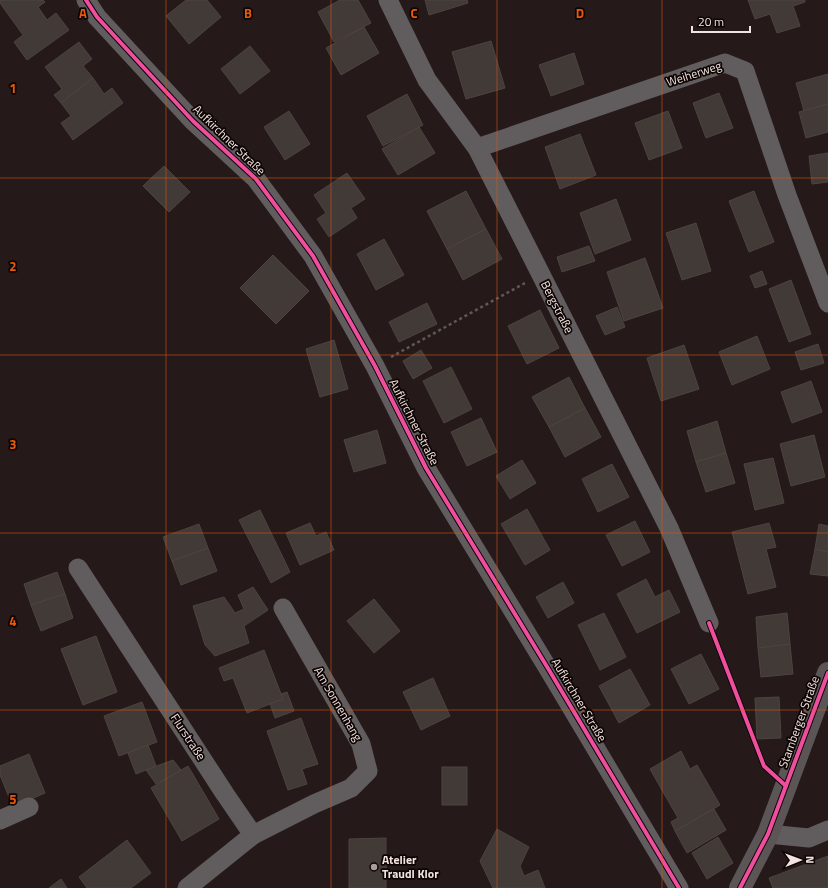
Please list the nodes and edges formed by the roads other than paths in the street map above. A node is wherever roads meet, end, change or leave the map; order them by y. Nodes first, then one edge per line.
1 (86, 0) edge
2 (388, 0) edge
3 (477, 148) junction
4 (828, 303) edge
5 (78, 568) dead end
6 (283, 608) dead end
7 (709, 623) dead end
8 (828, 673) edge
9 (29, 807) dead end
10 (0, 820) edge
11 (828, 830) edge
12 (253, 834) junction
13 (768, 834) junction
14 (187, 888) edge
15 (679, 888) edge
16 (740, 888) edge

1 - 15 street, Aufkirchner Straße
2 - 3 street, Bergstraße
3 - 4 street, Weiherweg
3 - 7 street, Bergstraße
5 - 12 street, Flurstraße
6 - 12 street, Am Sonnenhang
8 - 13 main road, Starnberger Straße
9 - 10 street
11 - 13 street
12 - 14 street
13 - 16 main road, Starnberger Straße

